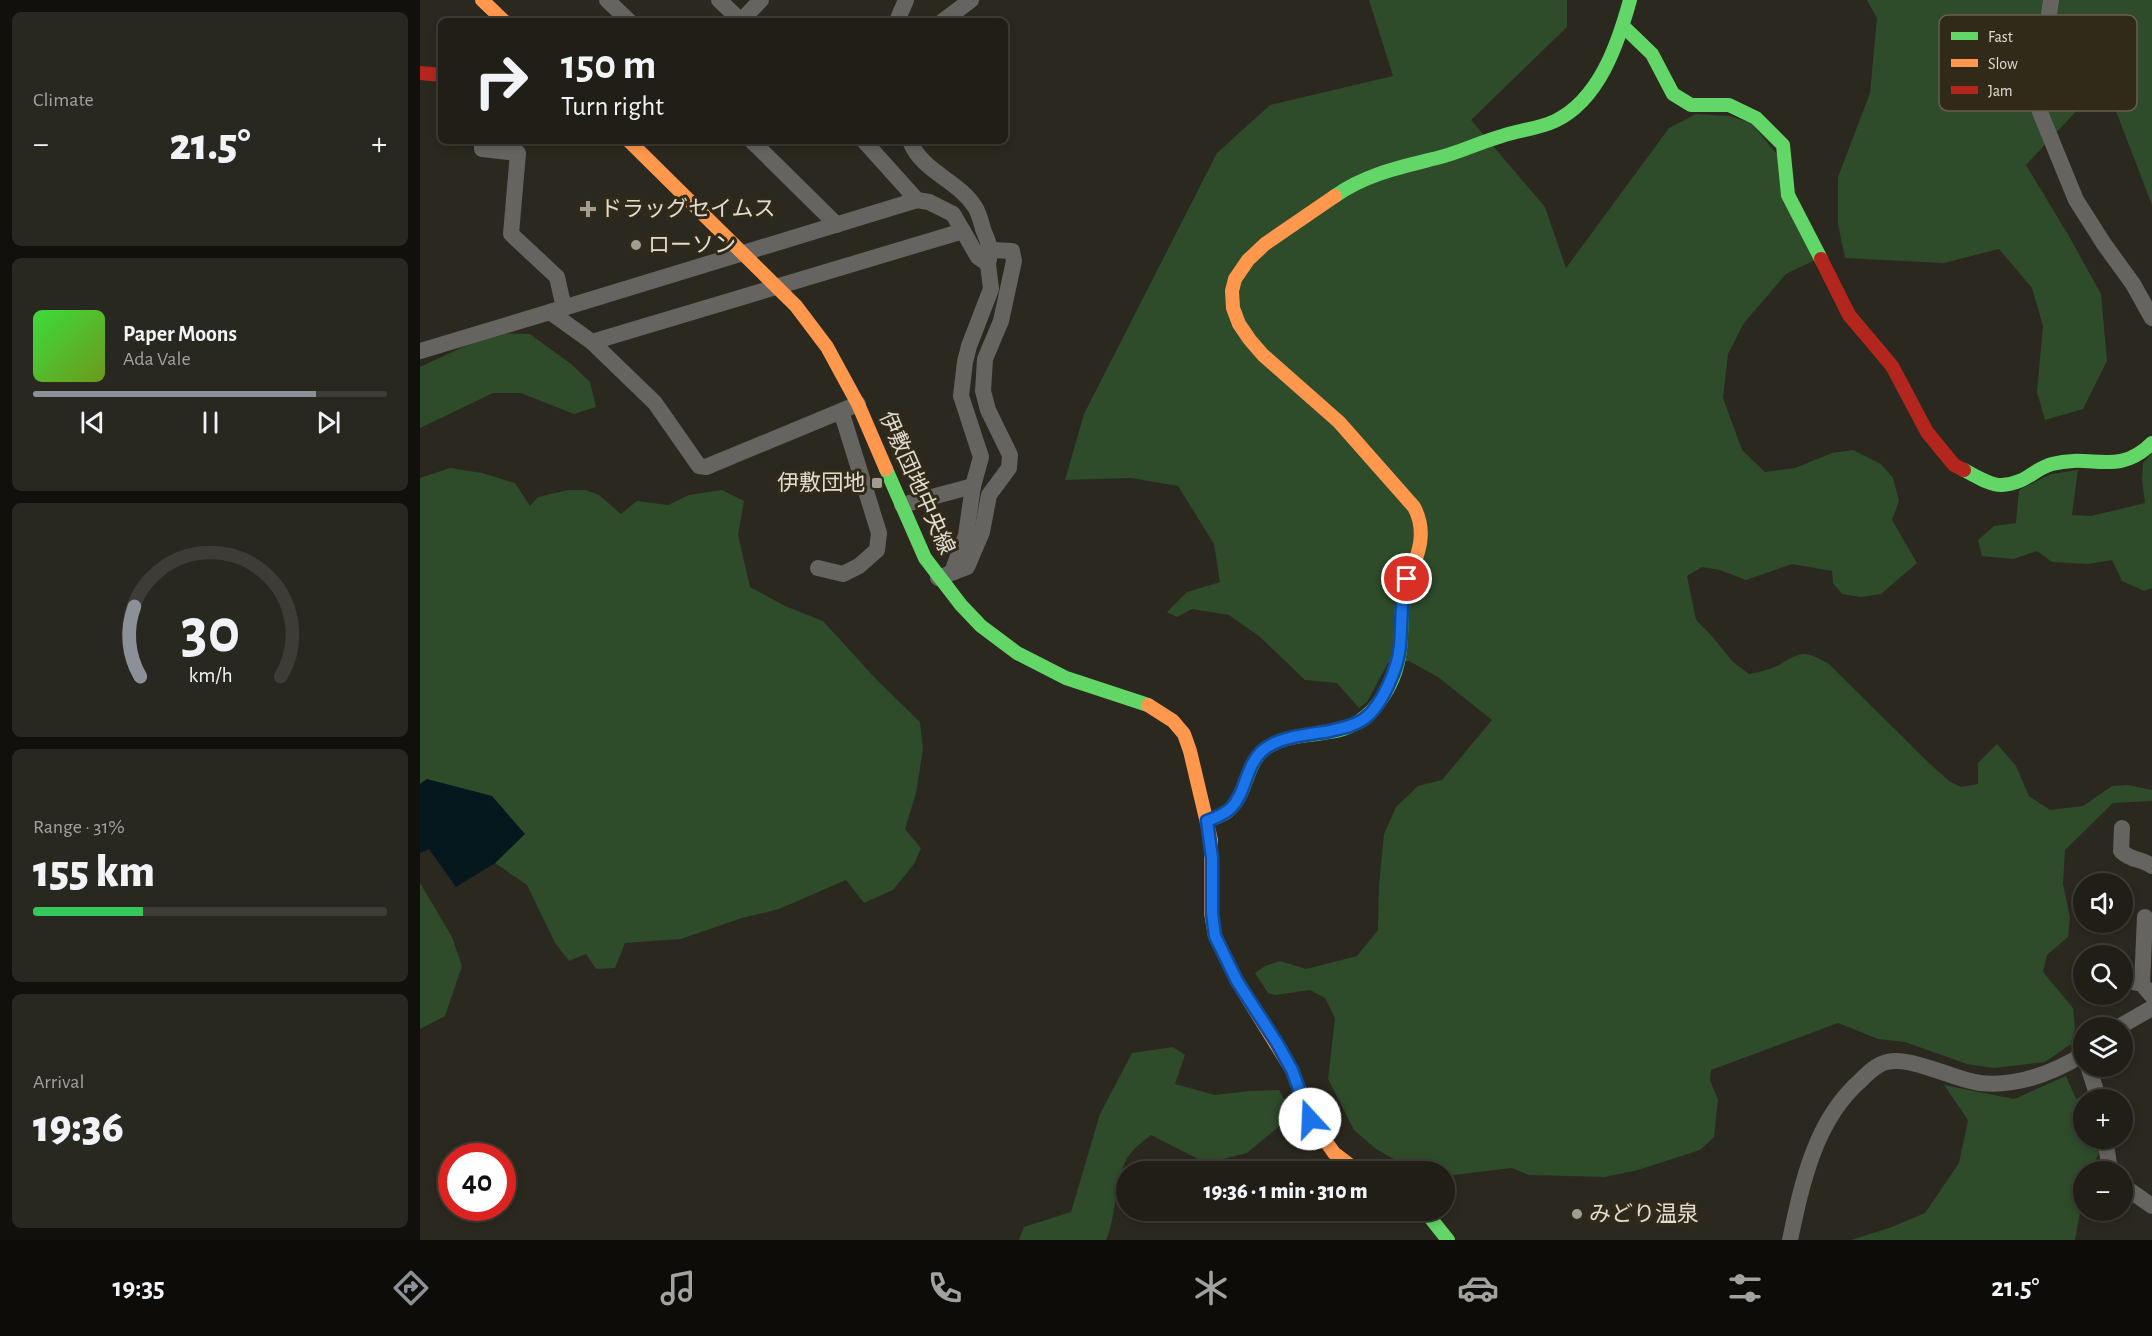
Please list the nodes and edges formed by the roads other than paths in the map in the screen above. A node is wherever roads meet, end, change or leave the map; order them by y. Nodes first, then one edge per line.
1 (482, 0) edge
2 (607, 0) edge
3 (719, 0) edge
4 (761, 0) edge
5 (906, 0) edge
6 (971, 0) edge
7 (1630, 0) edge
8 (2050, 0) edge
9 (2049, 15) edge
10 (501, 18) edge
11 (626, 18) edge
12 (738, 18) edge
13 (744, 18) edge
14 (898, 18) edge
15 (947, 18) edge
16 (1623, 26) junction
17 (2040, 111) edge
18 (482, 144) edge
19 (632, 144) edge
20 (755, 144) edge
21 (911, 144) edge
22 (875, 147) edge
23 (917, 200) junction
24 (837, 225) junction
25 (963, 231) junction
26 (744, 252) junction
27 (990, 257) junction
28 (777, 287) junction
29 (557, 310) junction
30 (2152, 318) edge
31 (592, 342) junction
32 (420, 351) edge
33 (858, 404) junction
34 (841, 411) junction
35 (2152, 443) edge
36 (973, 486) junction
37 (902, 505) junction
38 (818, 568) dead end
39 (945, 575) junction
40 (1207, 821) junction
41 (2122, 828) dead end
42 (2152, 866) edge
43 (2145, 917) dead end
44 (2133, 984) edge
45 (2147, 990) edge
46 (2152, 1008) edge
47 (2133, 1019) edge
48 (2073, 1061) edge
49 (1344, 1161) edge
50 (2133, 1193) edge
51 (2152, 1206) edge
52 (1433, 1221) edge
53 (1448, 1240) edge
54 (1790, 1240) edge

1 - 10 street
2 - 11 street
3 - 12 street
4 - 13 street
5 - 14 street
6 - 15 street
7 - 16 street
8 - 9 street
16 - 35 street
16 - 40 street
17 - 30 street
18 - 29 street
19 - 26 street, 伊敷団地中央線
20 - 24 street
21 - 27 street
22 - 23 street
23 - 24 street
23 - 25 street
24 - 26 street
25 - 27 street
25 - 28 street
26 - 28 street, 伊敷団地中央線
26 - 29 street
27 - 36 street
27 - 39 street
28 - 31 street
28 - 33 street, 伊敷団地中央線
29 - 31 street
29 - 32 street
31 - 34 street
33 - 34 street
33 - 37 street, 伊敷団地中央線
34 - 38 street
36 - 37 street
36 - 39 street
37 - 39 street, 伊敷団地中央線
39 - 40 street, 伊敷団地中央線
40 - 49 street, 伊敷団地中央線
41 - 42 street
43 - 45 street
44 - 45 street
46 - 47 street
48 - 54 street
50 - 51 street
52 - 53 street

